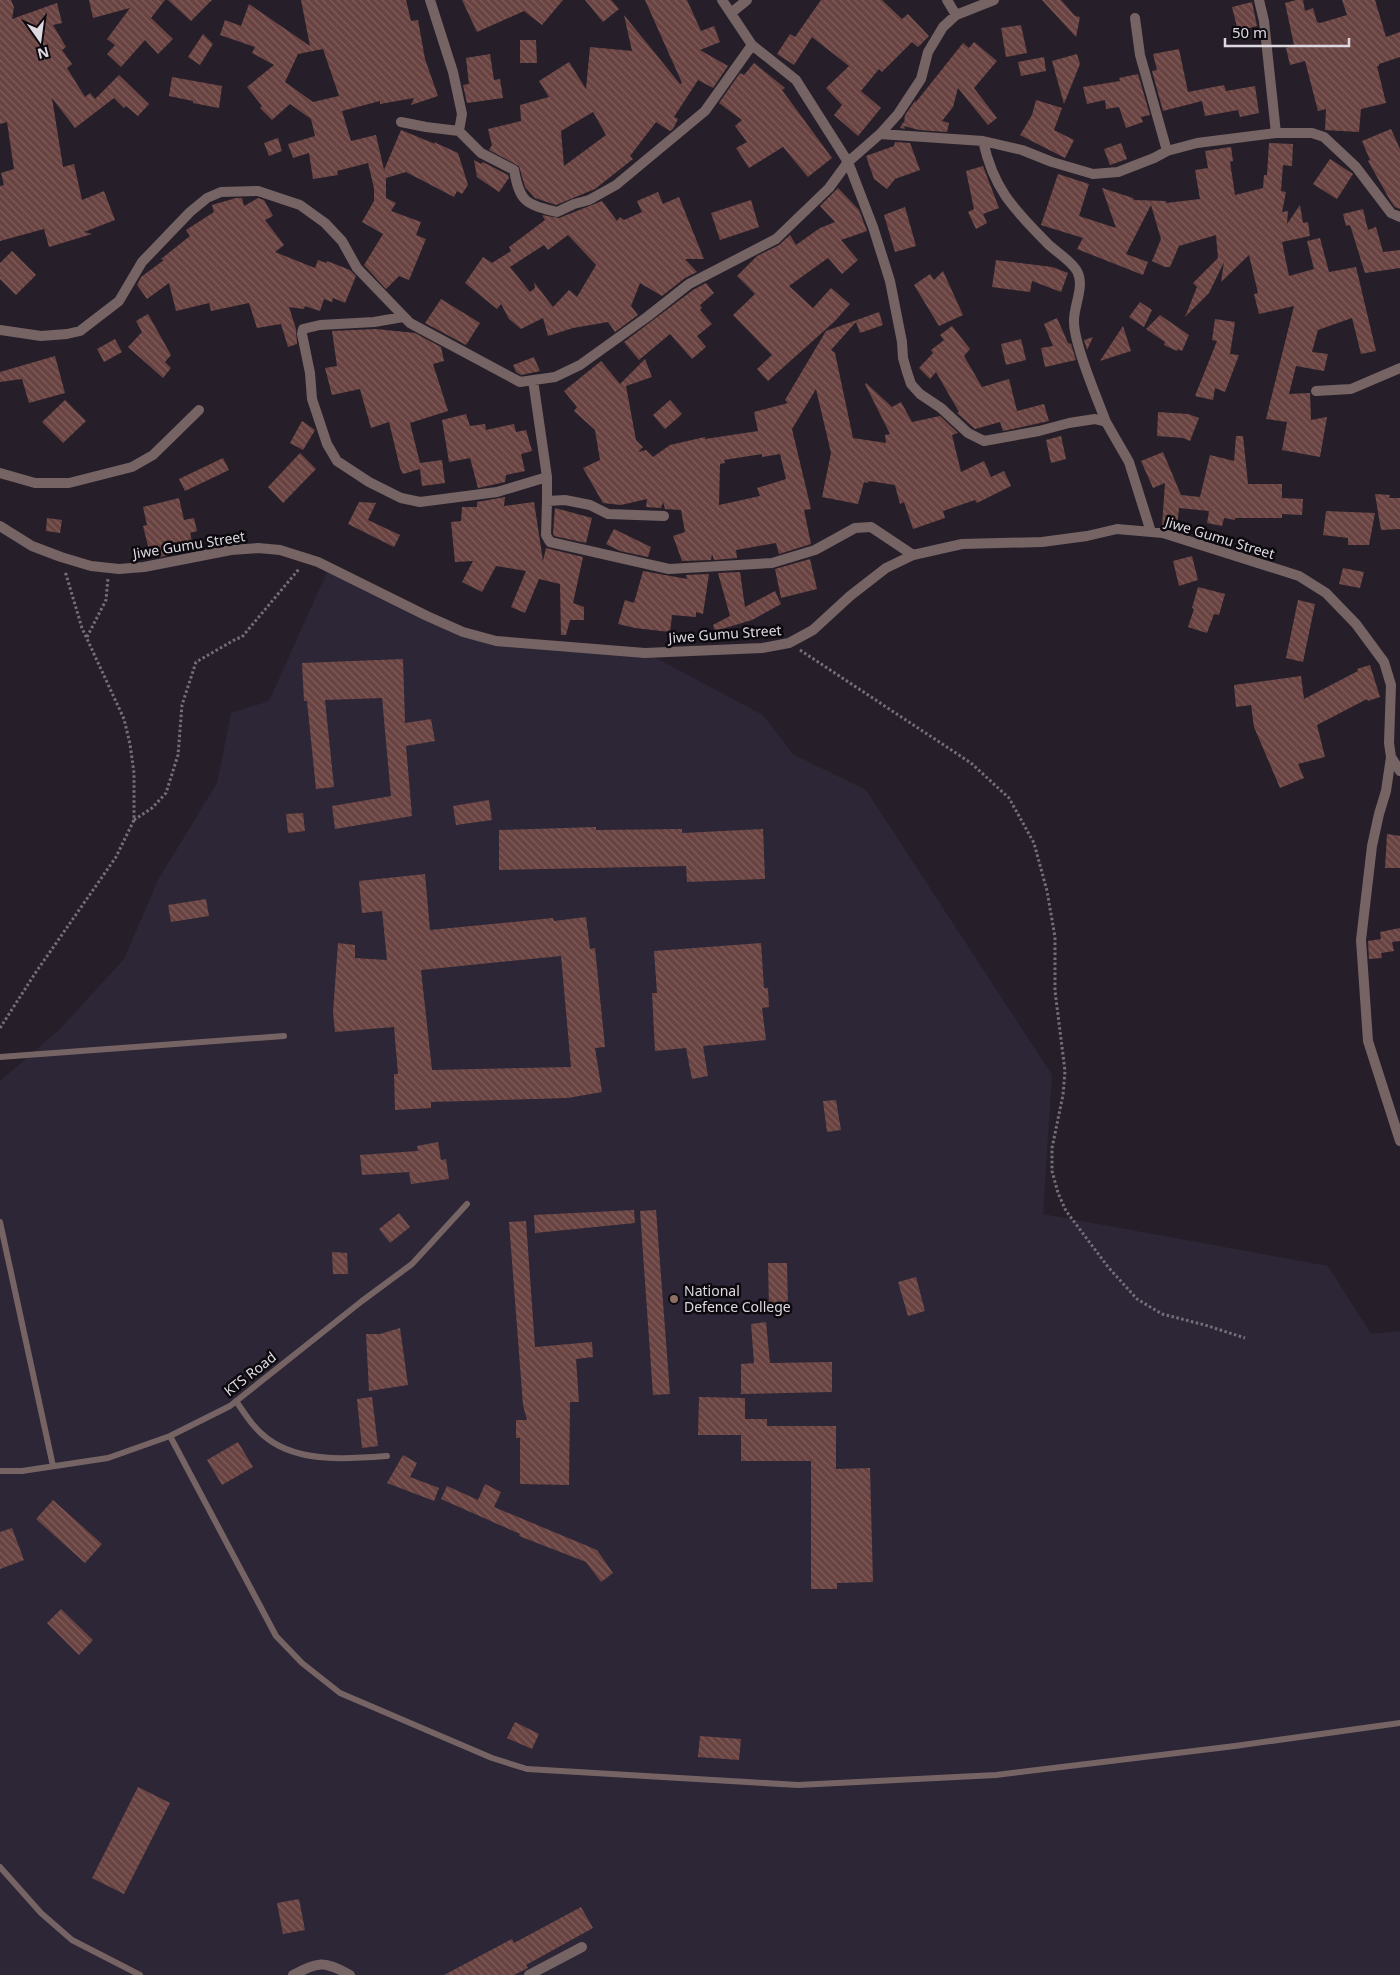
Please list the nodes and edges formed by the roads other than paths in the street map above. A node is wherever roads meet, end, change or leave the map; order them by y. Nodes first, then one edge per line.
1 (430, 0) edge
2 (722, 0) edge
3 (747, 0) edge
4 (947, 0) edge
5 (994, 0) edge
6 (1259, 0) edge
7 (731, 13) junction
8 (956, 15) junction
9 (1135, 18) dead end
10 (752, 45) junction
11 (401, 122) dead end
12 (459, 131) junction
13 (1276, 133) junction
14 (880, 134) junction
15 (983, 141) junction
16 (1167, 151) junction
17 (848, 162) junction
18 (1400, 217) edge
19 (403, 317) junction
20 (0, 330) edge
21 (1400, 368) edge
22 (533, 380) junction
23 (1316, 392) dead end
24 (199, 410) dead end
25 (1106, 422) junction
26 (0, 473) edge
27 (547, 476) junction
28 (547, 501) junction
29 (664, 516) dead end
30 (0, 526) edge
31 (1151, 532) junction
32 (913, 555) junction
33 (1391, 757) junction
34 (1400, 771) edge
35 (284, 1036) dead end
36 (0, 1057) edge
37 (1400, 1141) edge
38 (467, 1204) dead end
39 (0, 1222) edge
40 (236, 1401) junction
41 (170, 1436) junction
42 (387, 1456) dead end
43 (53, 1466) junction
44 (0, 1471) edge
45 (1400, 1724) edge
46 (0, 1867) edge
47 (582, 1947) dead end
48 (140, 1975) edge
49 (293, 1975) edge
50 (350, 1975) edge
51 (529, 1975) edge

1 - 12 street
2 - 7 street
3 - 7 street
4 - 8 street
5 - 8 street
6 - 13 street
7 - 10 street
8 - 14 street
9 - 16 street
10 - 12 street
10 - 17 street
11 - 12 street
13 - 16 street
13 - 18 street
14 - 15 street
14 - 17 street
15 - 16 street
15 - 25 street
17 - 22 street
17 - 25 street
19 - 20 street
19 - 22 street
19 - 27 street
21 - 23 street
22 - 27 street
24 - 26 street
25 - 31 street
27 - 28 street
28 - 29 street
28 - 32 street
30 - 32 street, Jiwe Gumu Street
31 - 32 street, Jiwe Gumu Street
31 - 33 street, Jiwe Gumu Street
33 - 34 street, Jiwe Gumu Street
33 - 37 street
35 - 36 lane
38 - 40 lane, KTS Road
39 - 43 lane
40 - 41 lane, KTS Road
40 - 42 lane
41 - 43 lane, KTS Road
41 - 45 lane
43 - 44 lane, KTS Road
46 - 48 lane
47 - 51 street
49 - 50 street

